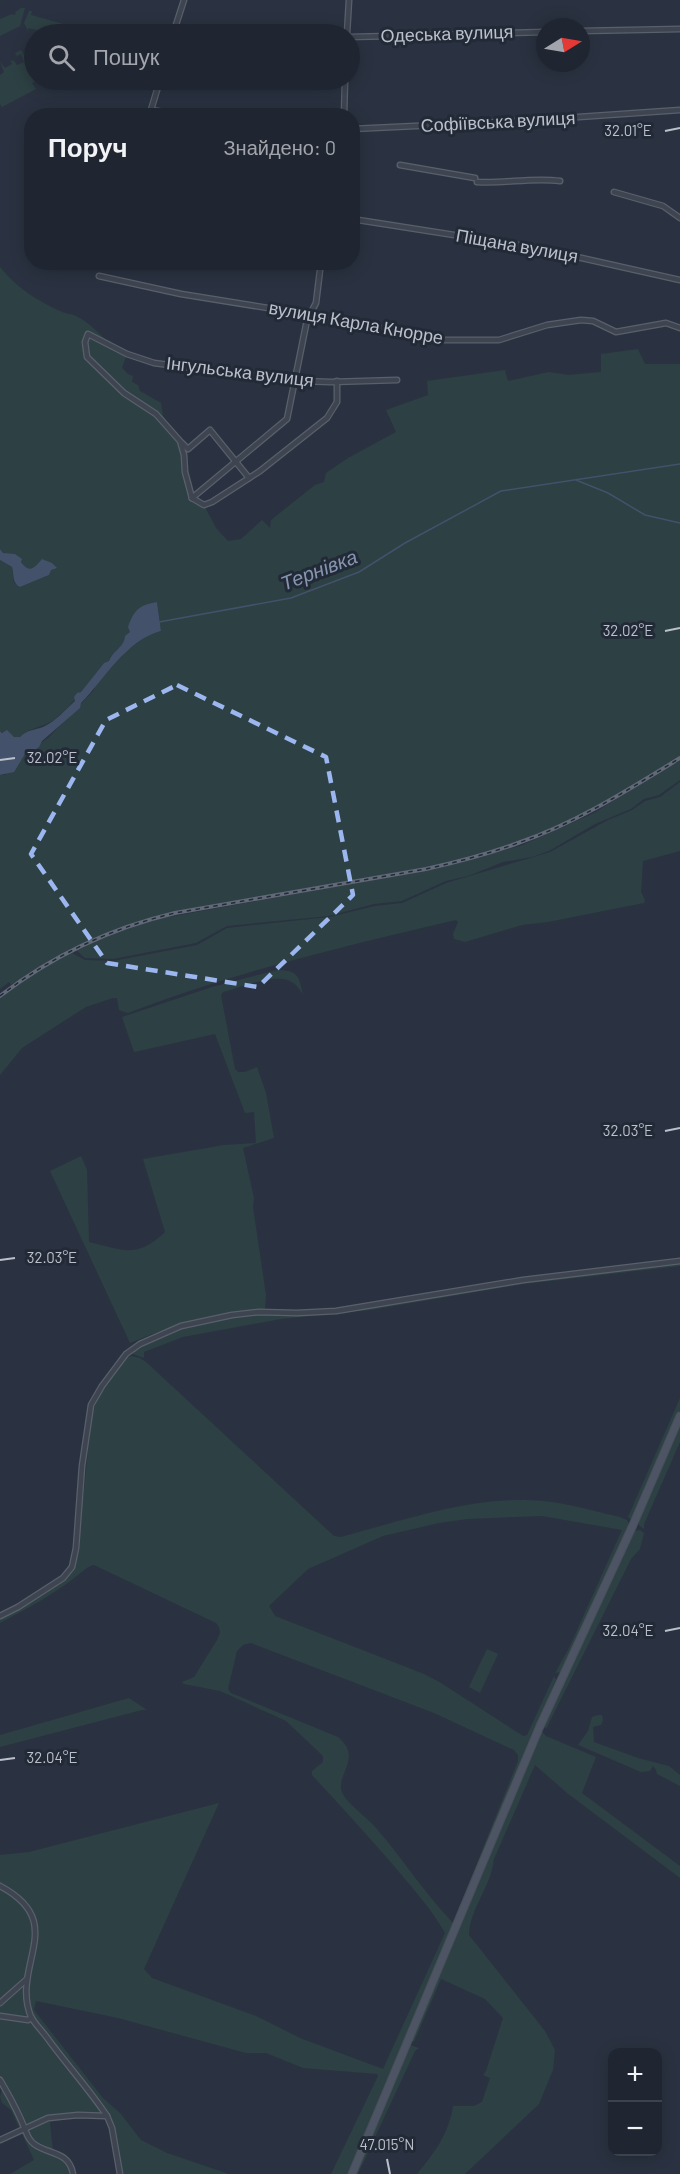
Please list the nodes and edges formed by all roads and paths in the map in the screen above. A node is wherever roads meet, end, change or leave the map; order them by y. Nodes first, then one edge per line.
1 (184, 0) edge
2 (349, 0) edge
3 (176, 24) edge
4 (348, 24) edge
5 (680, 29) edge
6 (590, 30) edge
7 (536, 32) edge
8 (360, 36) edge
9 (157, 90) edge
10 (345, 90) edge
11 (152, 108) edge
12 (344, 108) edge
13 (680, 110) edge
14 (360, 129) edge
15 (400, 165) dead end
16 (560, 181) dead end
17 (614, 192) dead end
18 (680, 218) edge
19 (360, 220) edge
20 (320, 270) edge
21 (99, 276) dead end
22 (680, 280) edge
23 (310, 315) junction
24 (680, 328) edge
25 (294, 380) junction
26 (398, 380) dead end
27 (337, 381) junction
28 (180, 441) junction
29 (237, 461) junction
30 (249, 478) junction
31 (192, 498) junction
32 (680, 1261) edge
33 (680, 1416) edge
34 (0, 1616) edge
35 (0, 1886) edge
36 (27, 1979) junction
37 (0, 2003) edge
38 (0, 2016) edge
39 (32, 2018) junction
40 (0, 2080) edge
41 (107, 2116) junction
42 (25, 2128) junction
43 (0, 2140) edge
44 (73, 2174) edge
45 (120, 2174) edge
46 (352, 2174) edge

1 - 3 street
2 - 4 street
5 - 6 street
7 - 8 street, Одеська вулиця
9 - 11 street
10 - 12 street
13 - 14 street, Софіївська вулиця
15 - 16 street
17 - 18 street
19 - 22 street, Піщана вулиця
20 - 23 street
21 - 23 street, вулиця Карла Кнорре
23 - 24 street, вулиця Карла Кнорре
23 - 25 street
25 - 27 street, Інгульська вулиця
25 - 28 street, Інгульська вулиця
25 - 29 street
26 - 27 street, Інгульська вулиця
27 - 30 street
28 - 29 street
28 - 31 street
29 - 30 street
29 - 31 street
30 - 31 street
32 - 34 street
33 - 46 street
35 - 36 street
36 - 37 street
36 - 39 street
38 - 39 street
39 - 41 street
40 - 42 street
41 - 42 street
41 - 45 street
42 - 43 street
42 - 44 street

